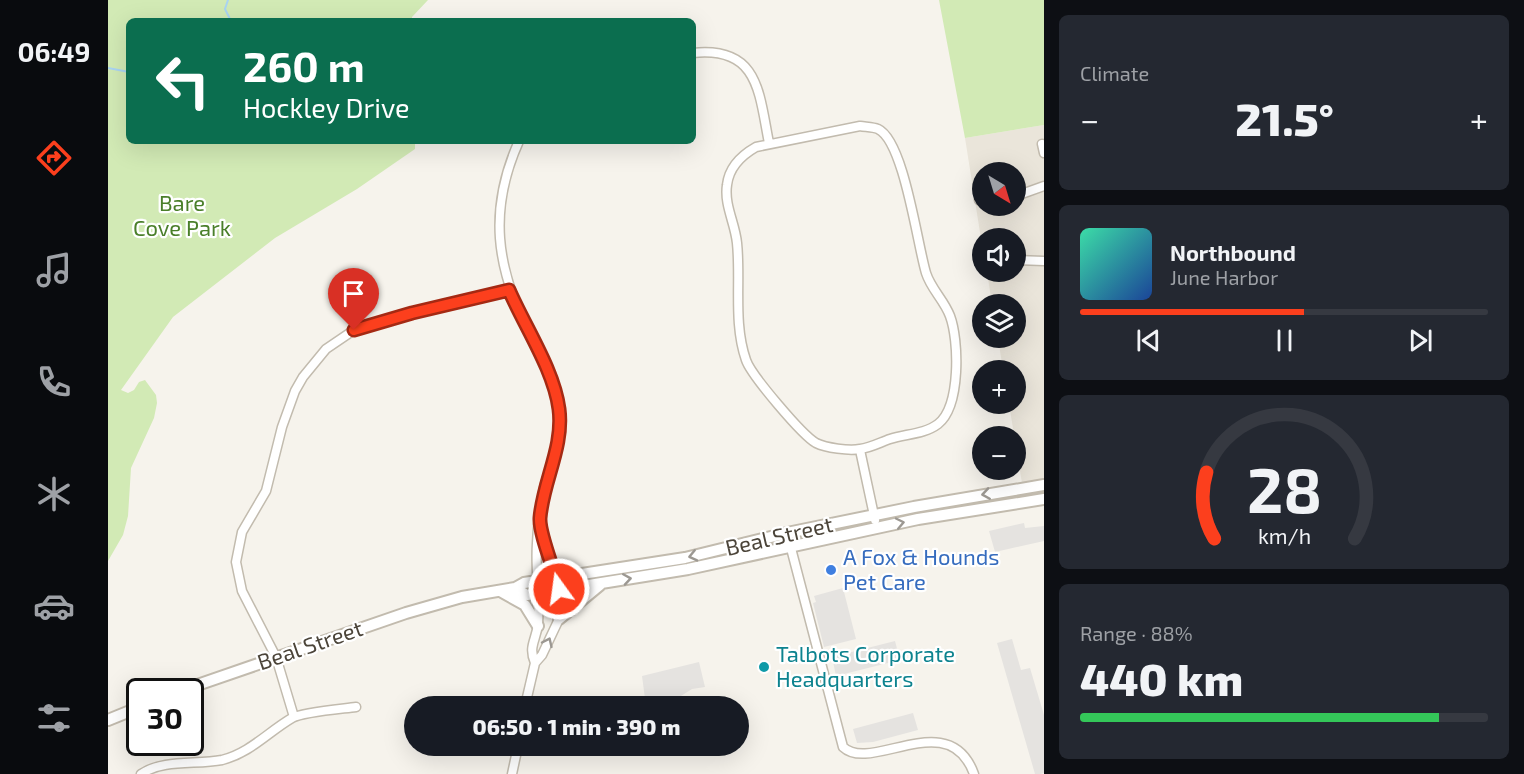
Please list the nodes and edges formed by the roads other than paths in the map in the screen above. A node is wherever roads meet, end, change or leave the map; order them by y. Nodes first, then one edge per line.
1 (696, 53) edge
2 (769, 143) junction
3 (518, 144) edge
4 (1044, 186) edge
5 (1026, 192) edge
6 (1026, 260) edge
7 (1044, 261) edge
8 (509, 290) junction
9 (860, 450) junction
10 (1044, 485) edge
11 (1044, 499) edge
12 (874, 515) junction
13 (540, 521) junction
14 (877, 527) junction
15 (787, 533) junction
16 (791, 546) junction
17 (557, 578) junction
18 (537, 581) junction
19 (602, 583) junction
20 (515, 588) junction
21 (559, 589) junction
22 (500, 590) junction
23 (537, 594) junction
24 (559, 619) junction
25 (538, 626) junction
26 (276, 657) junction
27 (535, 663) junction
28 (204, 682) edge
29 (527, 696) edge
30 (356, 707) dead end
31 (126, 713) edge
32 (294, 717) junction
33 (108, 720) edge
34 (516, 756) edge
35 (141, 774) edge
36 (512, 774) edge
37 (974, 774) edge

1 - 2 street
2 - 9 street
2 - 9 street
3 - 8 street
4 - 5 street
6 - 7 street
8 - 13 street
8 - 26 street
9 - 12 street
10 -> 12 street, Beal Street
14 -> 11 street, Beal Street
12 - 14 street
12 - 15 street, Beal Street
13 - 17 street
13 - 18 street
14 - 16 street, Beal Street
15 - 16 street
15 -> 17 street, Beal Street
19 -> 16 street, Beal Street
16 - 37 street
17 - 18 street, Beal Street
17 - 21 street
18 - 20 street, Beal Street
18 - 23 street
19 - 21 street, Beal Street
19 - 24 street
20 - 22 street, Beal Street
20 - 23 street, Beal Street
21 - 23 street, Beal Street
21 - 24 street
22 - 25 street
22 - 26 street, Beal Street
23 - 25 street
27 -> 24 street
25 - 27 street
26 - 28 street, Beal Street
26 - 32 street
27 - 29 street
30 - 32 street
31 - 33 street
32 - 35 street
34 - 36 street

